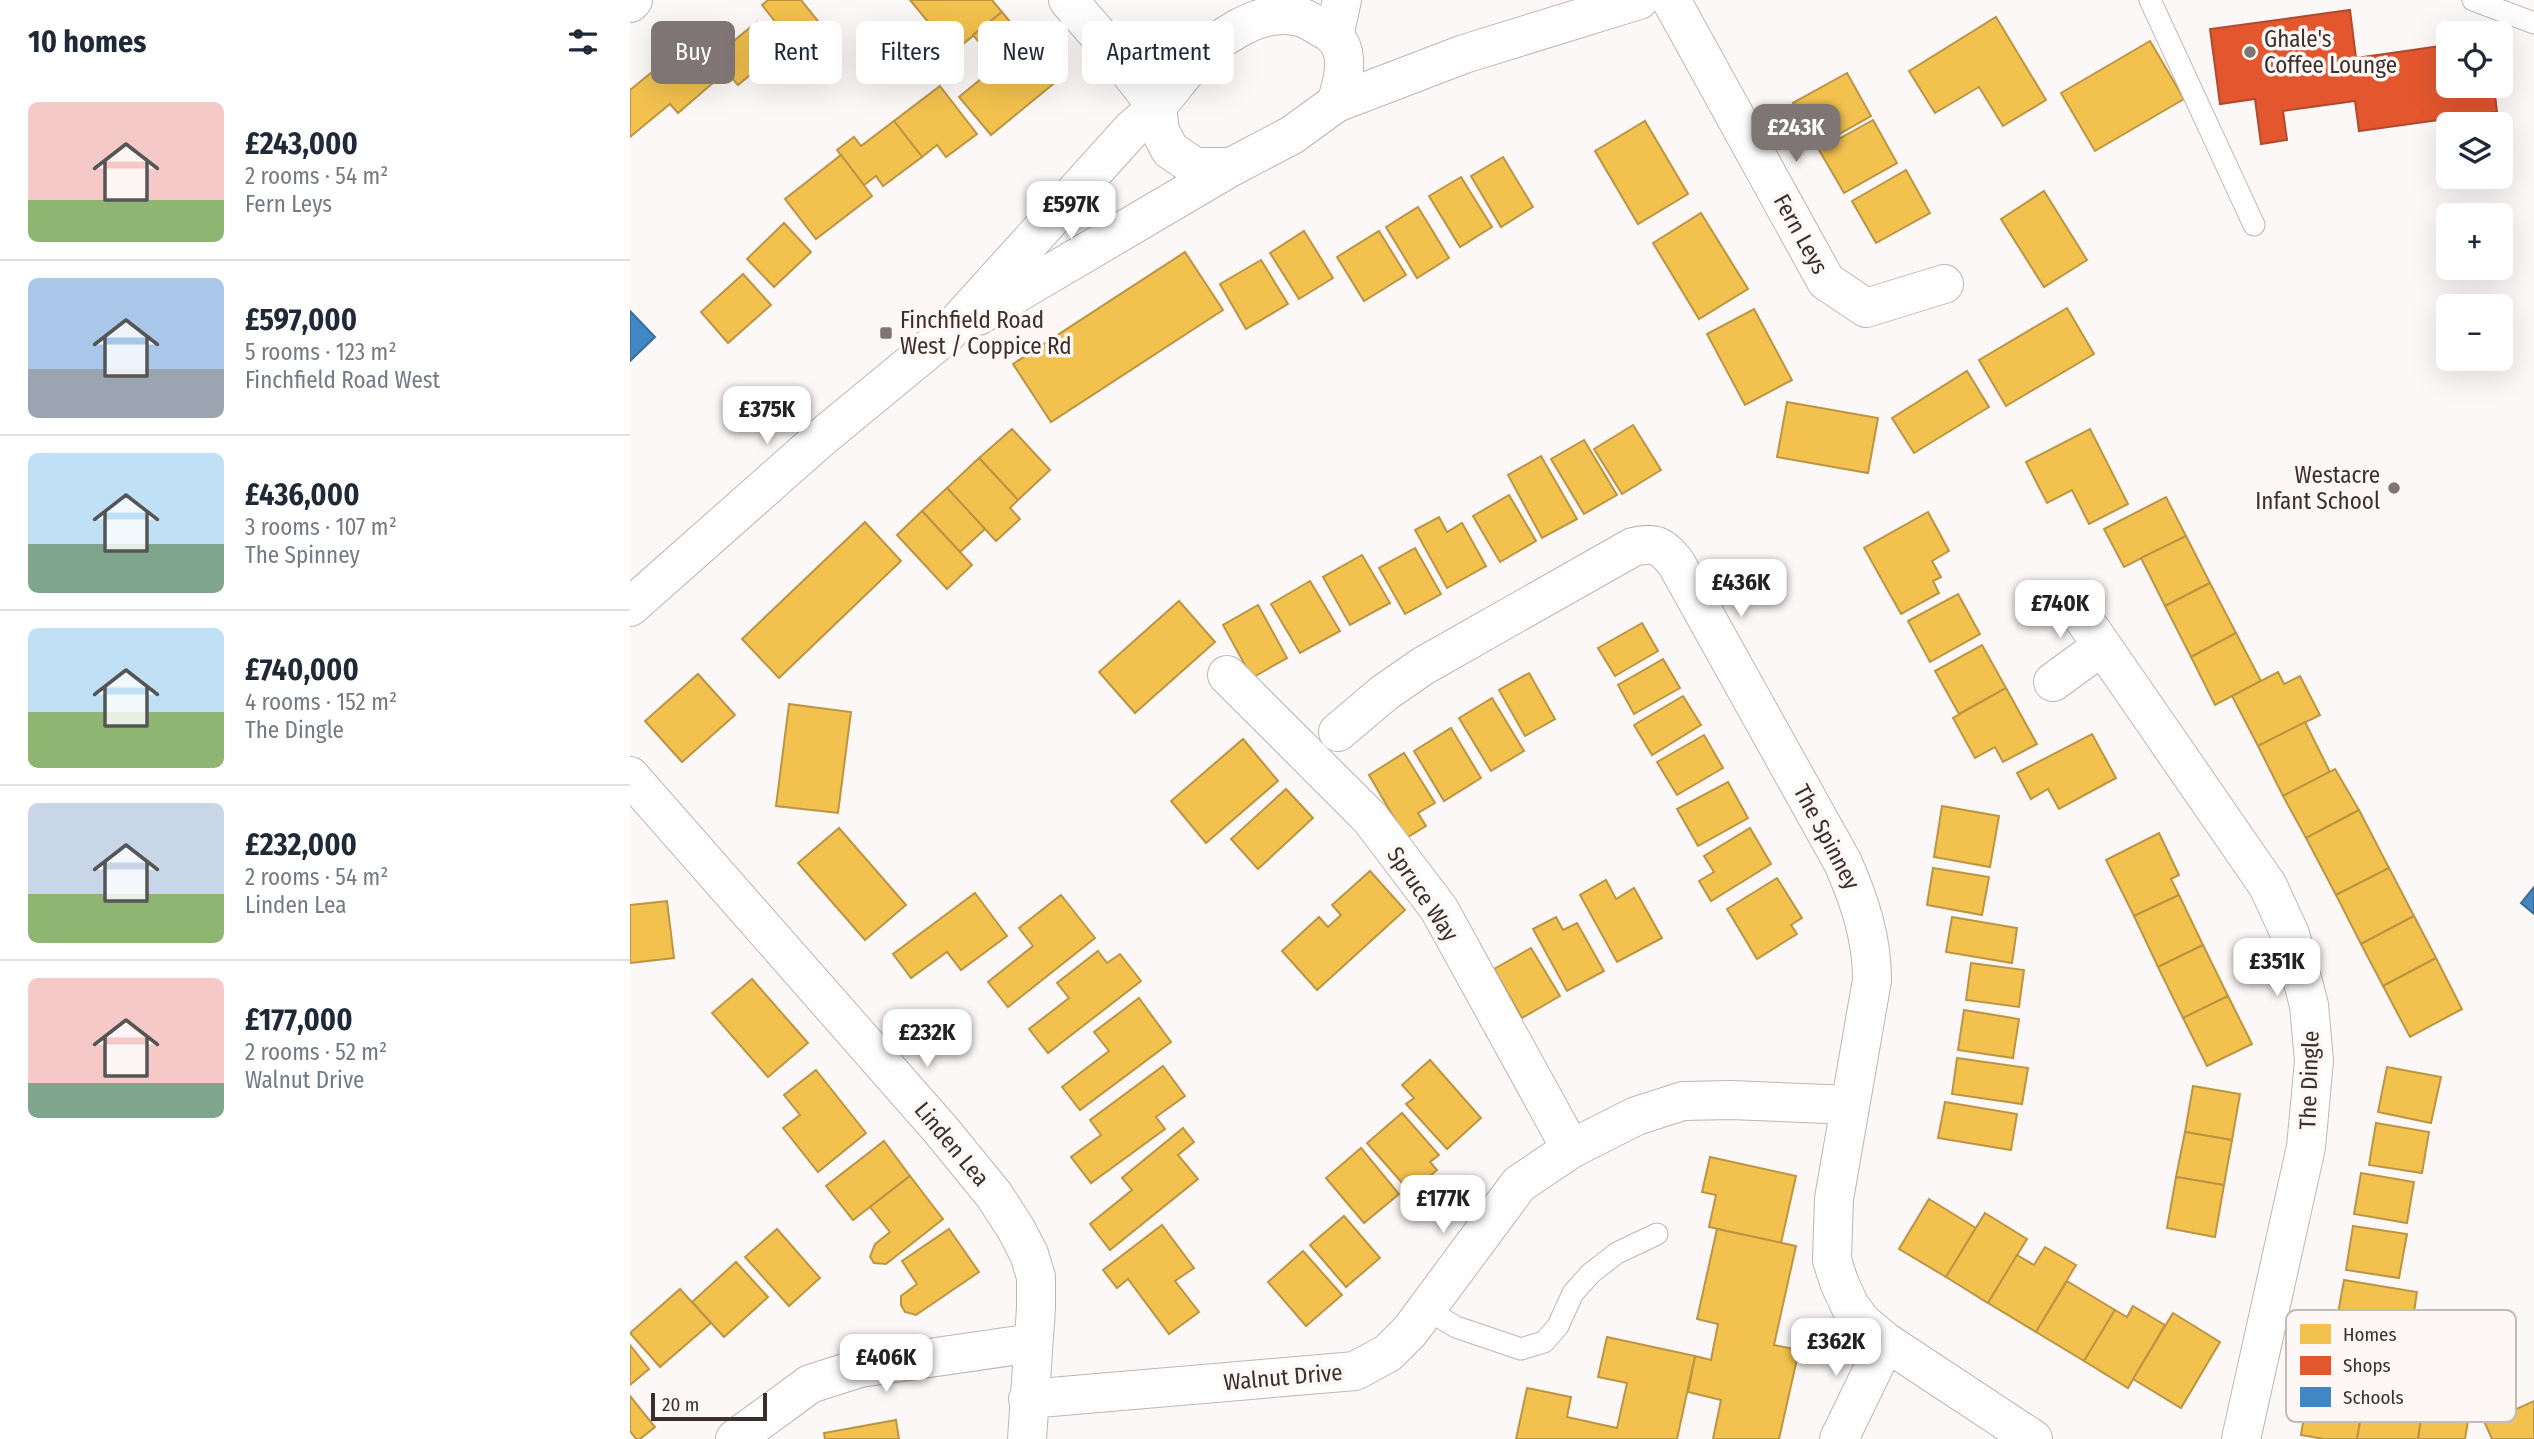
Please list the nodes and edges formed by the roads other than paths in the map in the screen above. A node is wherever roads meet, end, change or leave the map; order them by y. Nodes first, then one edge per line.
1 (1068, 0) edge
2 (1279, 0) edge
3 (1639, 0) edge
4 (1671, 0) edge
5 (2150, 0) edge
6 (2473, 0) edge
7 (1086, 21) edge
8 (2534, 23) edge
9 (1243, 25) junction
10 (1339, 28) edge
11 (1234, 32) edge
12 (1428, 69) junction
13 (1139, 84) edge
14 (1175, 84) edge
15 (1336, 103) junction
16 (1157, 107) junction
17 (1231, 167) junction
18 (2254, 225) dead end
19 (1944, 284) dead end
20 (946, 335) junction
21 (2074, 605) dead end
22 (630, 607) edge
23 (2101, 647) junction
24 (1227, 675) dead end
25 (2053, 682) dead end
26 (1338, 732) dead end
27 (630, 776) edge
28 (1850, 1105) junction
29 (1571, 1149) junction
30 (1657, 1234) dead end
31 (1426, 1309) junction
32 (1033, 1342) junction
33 (1886, 1342) junction
34 (1028, 1399) junction
35 (735, 1439) edge
36 (1027, 1439) edge
37 (1839, 1439) edge
38 (2033, 1439) edge
39 (2241, 1439) edge

1 - 7 street
2 - 9 street
3 - 12 street
4 - 19 street, Fern Leys
5 - 18 lane
6 - 8 lane
9 - 10 street
9 - 11 street
10 - 12 street
10 - 15 street
12 - 15 street
13 - 16 street
14 - 16 street
15 - 17 street
16 - 17 street
16 - 20 street
17 - 20 street
20 - 22 street
21 - 23 street, The Dingle
23 - 25 street
23 - 39 street, The Dingle
24 - 29 street, Spruce Way
26 - 28 street, The Spinney
27 - 32 street, Linden Lea
28 - 29 street, Walnut Drive
28 - 33 street, The Spinney
29 - 31 street, Walnut Drive
30 - 31 lane
31 - 34 street, Walnut Drive
32 - 34 street, Linden Lea
32 - 35 street
33 - 37 street
33 - 38 street, The Spinney
34 - 36 street, Linden Lea

